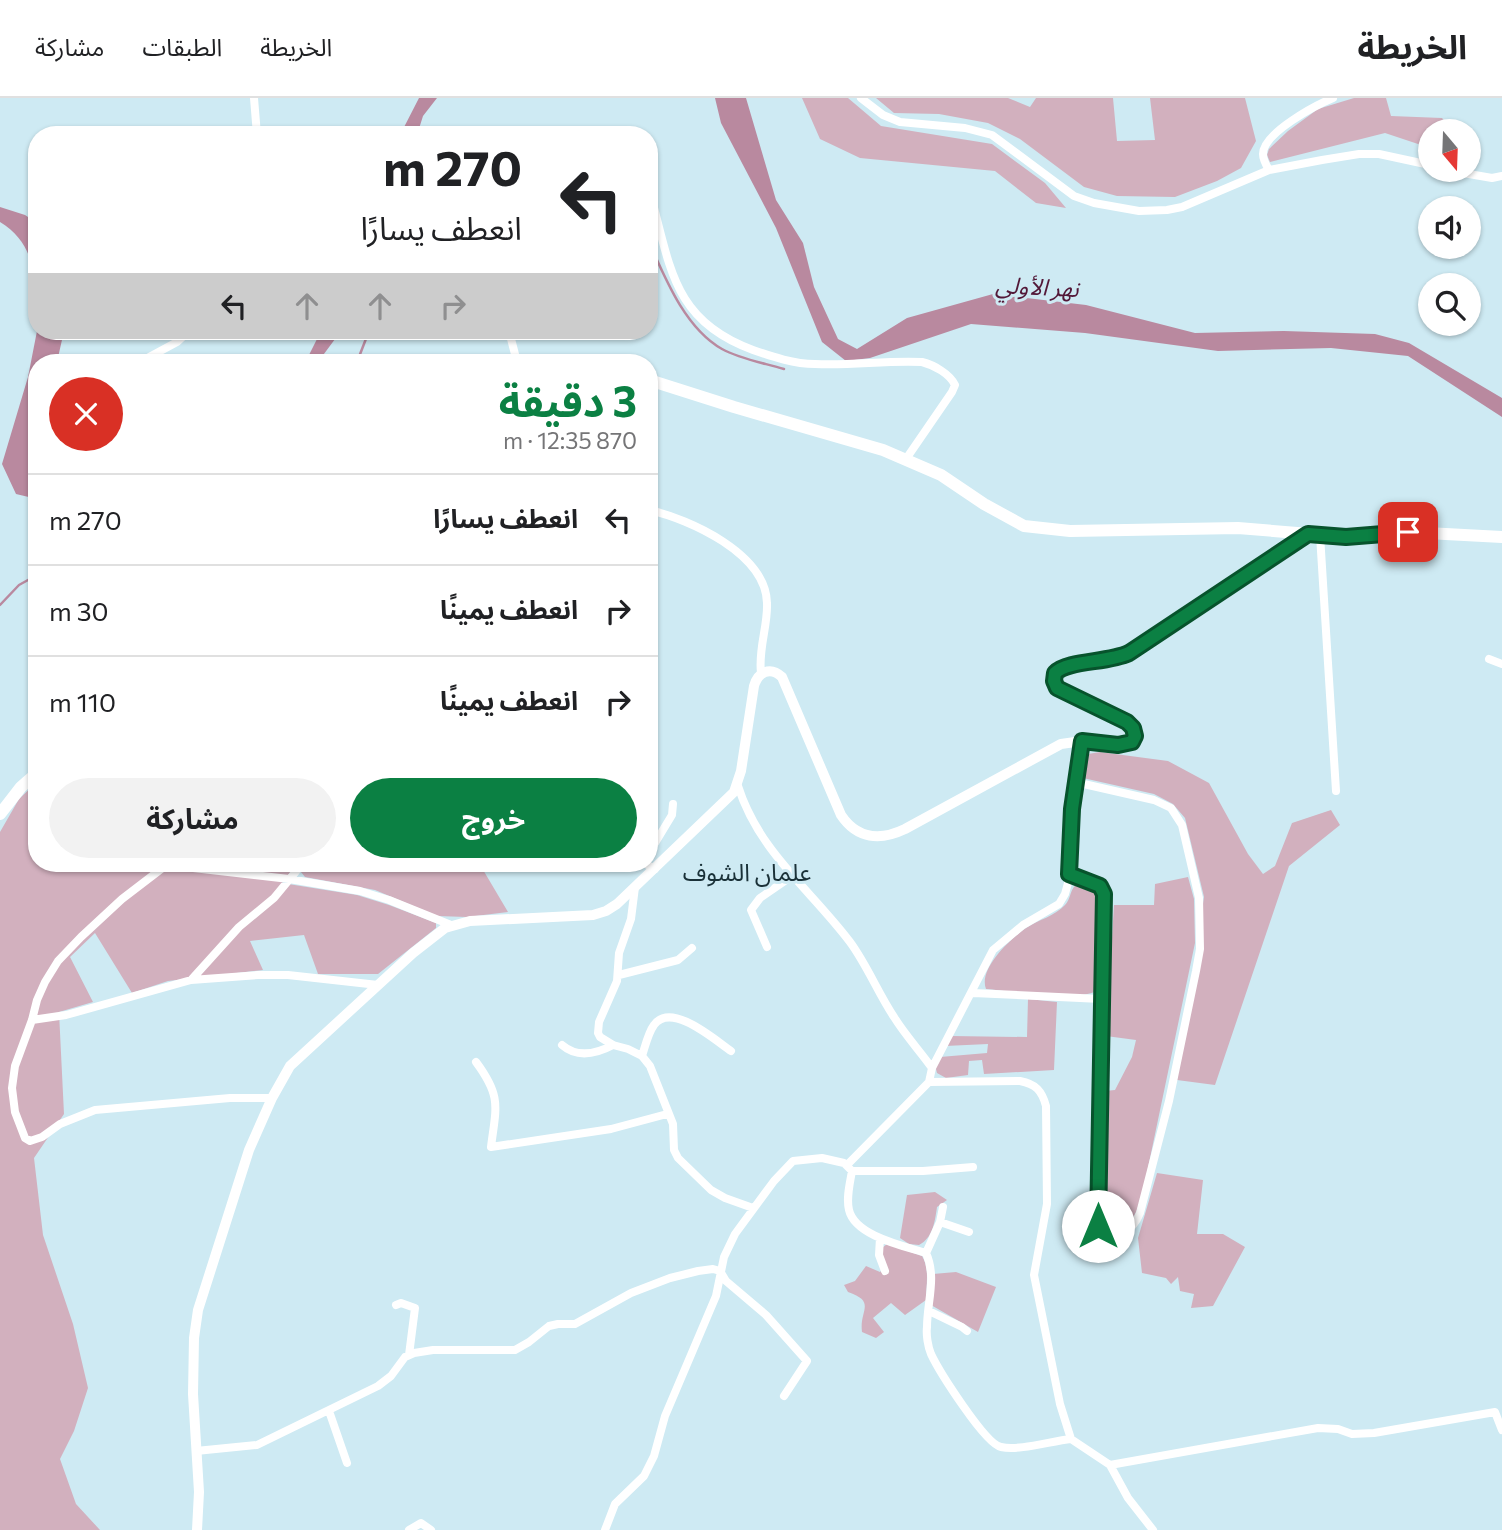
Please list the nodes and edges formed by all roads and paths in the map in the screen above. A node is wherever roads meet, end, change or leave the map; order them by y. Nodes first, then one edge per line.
1 (254, 98) edge
2 (861, 98) edge
3 (1333, 98) edge
4 (256, 126) edge
5 (1418, 162) edge
6 (1269, 170) junction
7 (1481, 176) edge
8 (1502, 176) edge
9 (658, 221) edge
10 (179, 340) edge
11 (155, 354) edge
12 (658, 383) edge
13 (906, 459) junction
14 (658, 513) edge
15 (1314, 534) junction
16 (1502, 537) edge
17 (1489, 659) dead end
18 (1502, 664) edge
19 (761, 673) junction
20 (1082, 741) junction
21 (28, 781) edge
22 (1075, 782) junction
23 (737, 786) junction
24 (1336, 791) dead end
25 (673, 804) dead end
26 (0, 814) edge
27 (658, 838) edge
28 (658, 866) edge
29 (157, 872) edge
30 (233, 872) edge
31 (295, 872) edge
32 (652, 872) edge
33 (1069, 874) junction
34 (792, 876) junction
35 (289, 879) junction
36 (635, 887) junction
37 (451, 925) junction
38 (767, 947) dead end
39 (692, 948) dead end
40 (618, 975) junction
41 (191, 980) junction
42 (378, 985) junction
43 (973, 992) junction
44 (1101, 999) junction
45 (32, 1020) junction
46 (562, 1045) dead end
47 (613, 1045) junction
48 (731, 1051) dead end
49 (642, 1056) junction
50 (476, 1062) dead end
51 (932, 1068) junction
52 (929, 1082) junction
53 (271, 1098) junction
54 (667, 1114) junction
55 (973, 1167) dead end
56 (850, 1168) junction
57 (943, 1207) dead end
58 (753, 1208) junction
59 (940, 1222) junction
60 (969, 1232) dead end
61 (880, 1238) junction
62 (926, 1253) junction
63 (720, 1270) junction
64 (885, 1271) dead end
65 (397, 1305) dead end
66 (929, 1311) junction
67 (967, 1331) dead end
68 (409, 1355) junction
69 (784, 1396) dead end
70 (328, 1411) junction
71 (1502, 1430) edge
72 (1071, 1439) junction
73 (196, 1451) junction
74 (347, 1463) dead end
75 (1110, 1465) junction
76 (197, 1530) edge
77 (409, 1530) edge
78 (431, 1530) edge
79 (605, 1530) edge
80 (1153, 1530) edge

1 - 4 street
2 - 6 street
3 - 6 street
5 - 6 street
7 - 8 street
9 - 13 street
10 - 11 street
12 - 13 main road
13 - 15 main road
14 - 19 street
15 - 16 main road
15 - 20 street
15 - 24 street
17 - 18 street
19 - 20 street
19 - 23 street
20 - 22 street
21 - 26 main road
22 - 33 street
22 - 44 street
23 - 28 street
23 - 34 street
25 - 27 street
29 - 45 street
30 - 35 street
31 - 35 street
32 - 36 street
33 - 43 street
33 - 44 street
34 - 38 street
34 - 51 street
35 - 37 street
35 - 41 street
36 - 37 street
36 - 40 street
37 - 42 street
39 - 40 street
40 - 47 street
41 - 42 street
41 - 45 street
42 - 53 street
43 - 44 street
43 - 51 street
45 - 53 street
46 - 47 street
47 - 49 street
48 - 49 street
49 - 54 street
50 - 54 street
51 - 52 street
52 - 56 street
52 - 72 street
53 - 73 street
54 - 58 street
55 - 56 street
56 - 58 street
56 - 61 street
57 - 59 street
58 - 63 street
59 - 60 street
59 - 62 street
61 - 62 street
61 - 64 street
62 - 66 street
63 - 68 street
63 - 69 street
63 - 79 street
65 - 68 street
66 - 67 street
66 - 72 street
68 - 70 street
70 - 73 street
70 - 74 street
71 - 75 street
72 - 75 street
73 - 76 street
75 - 80 street
77 - 78 street

